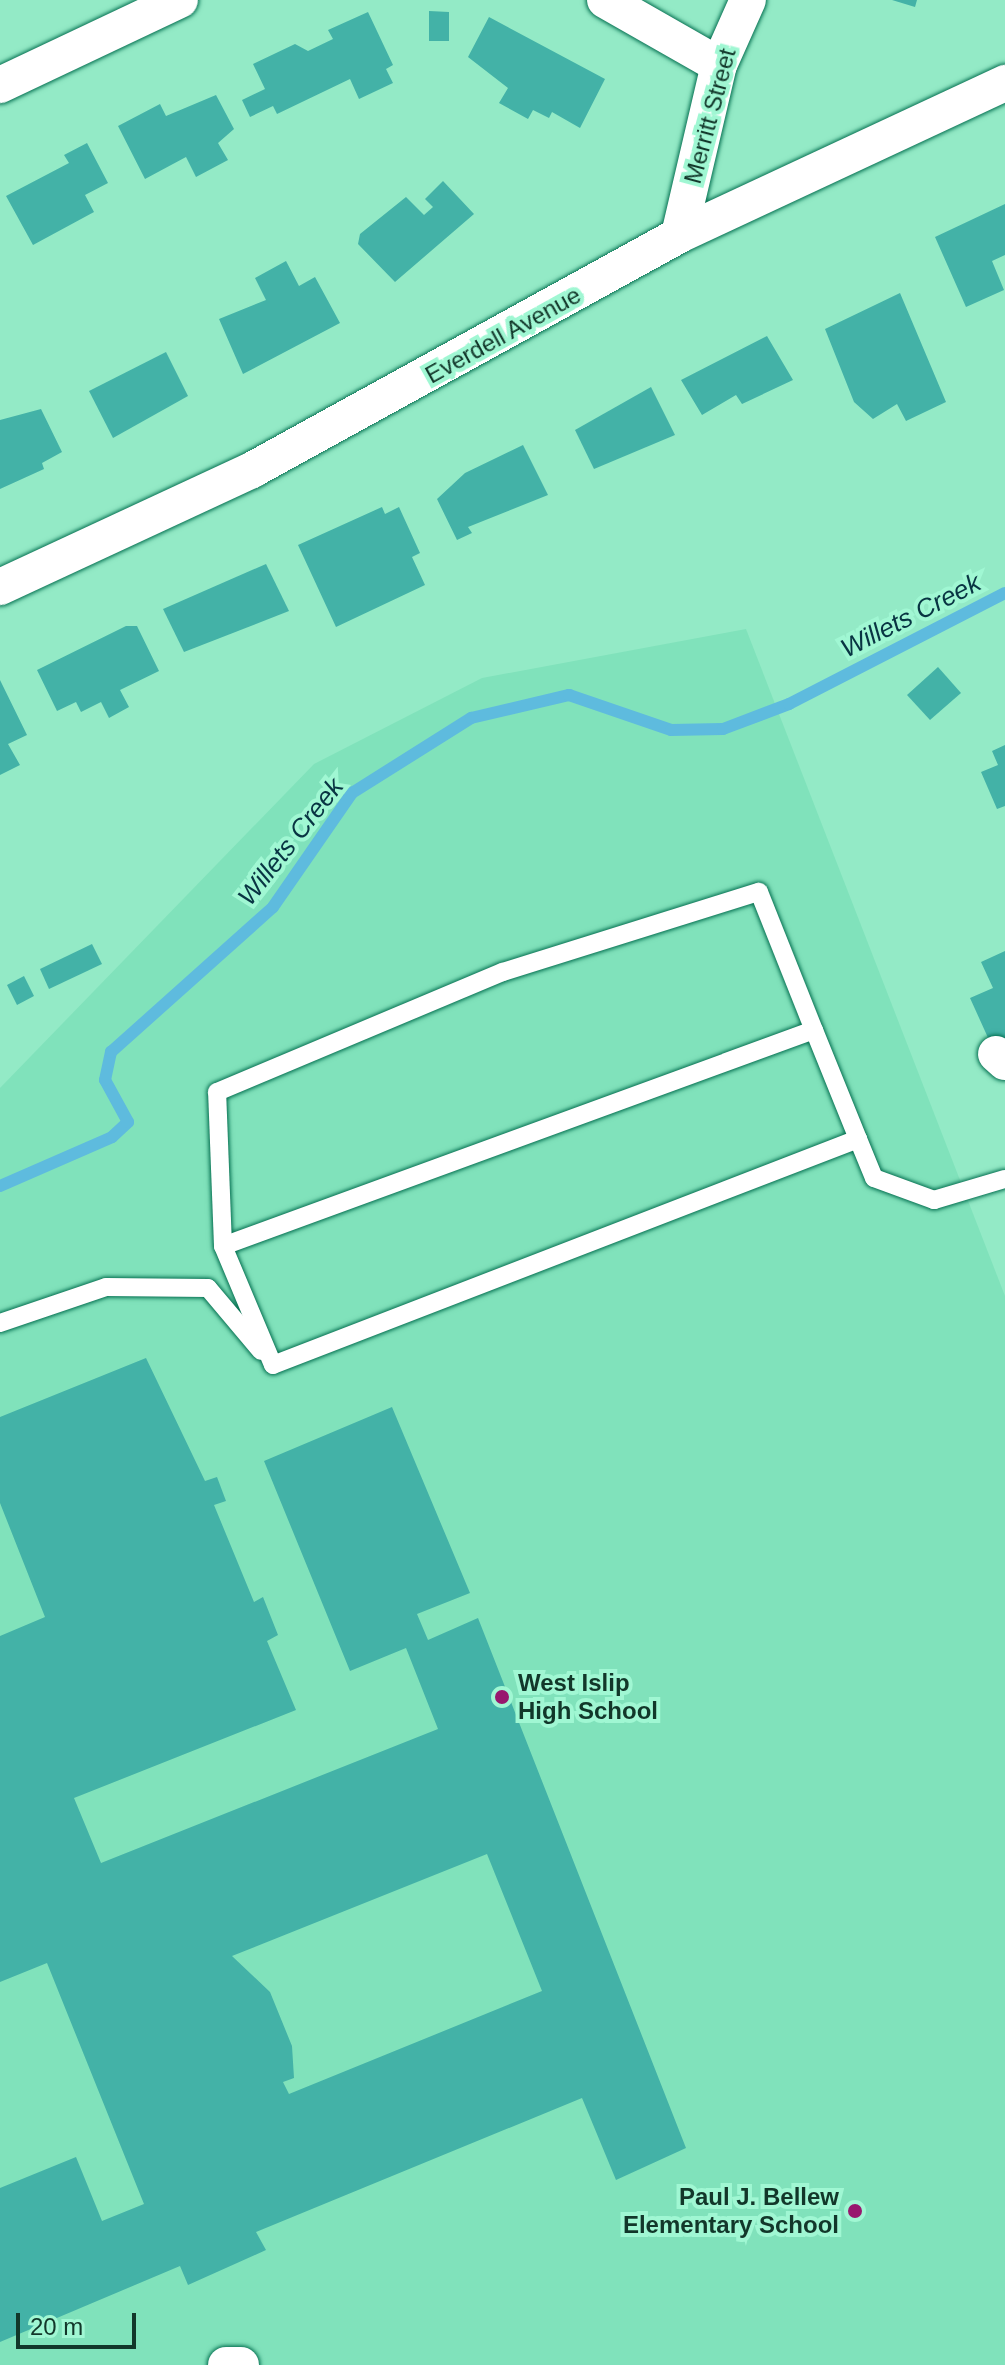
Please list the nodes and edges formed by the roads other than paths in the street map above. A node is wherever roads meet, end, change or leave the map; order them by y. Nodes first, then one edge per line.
1 (180, 0) edge
2 (605, 0) edge
3 (748, 0) edge
4 (719, 65) junction
5 (1005, 83) edge
6 (0, 85) edge
7 (679, 235) junction
8 (0, 587) edge
9 (814, 1030) junction
10 (858, 1139) junction
11 (1005, 1179) edge
12 (223, 1246) junction
13 (0, 1323) edge
14 (273, 1365) junction
15 (226, 2365) edge
16 (241, 2365) edge

1 - 6 street
2 - 4 street
3 - 4 street, Merritt Street
4 - 7 street, Merritt Street
5 - 7 street, Everdell Avenue
7 - 8 street, Everdell Avenue
9 - 10 lane
9 - 12 lane
9 - 12 lane
10 - 11 lane
10 - 14 lane
12 - 14 lane
13 - 14 lane
15 - 16 street

